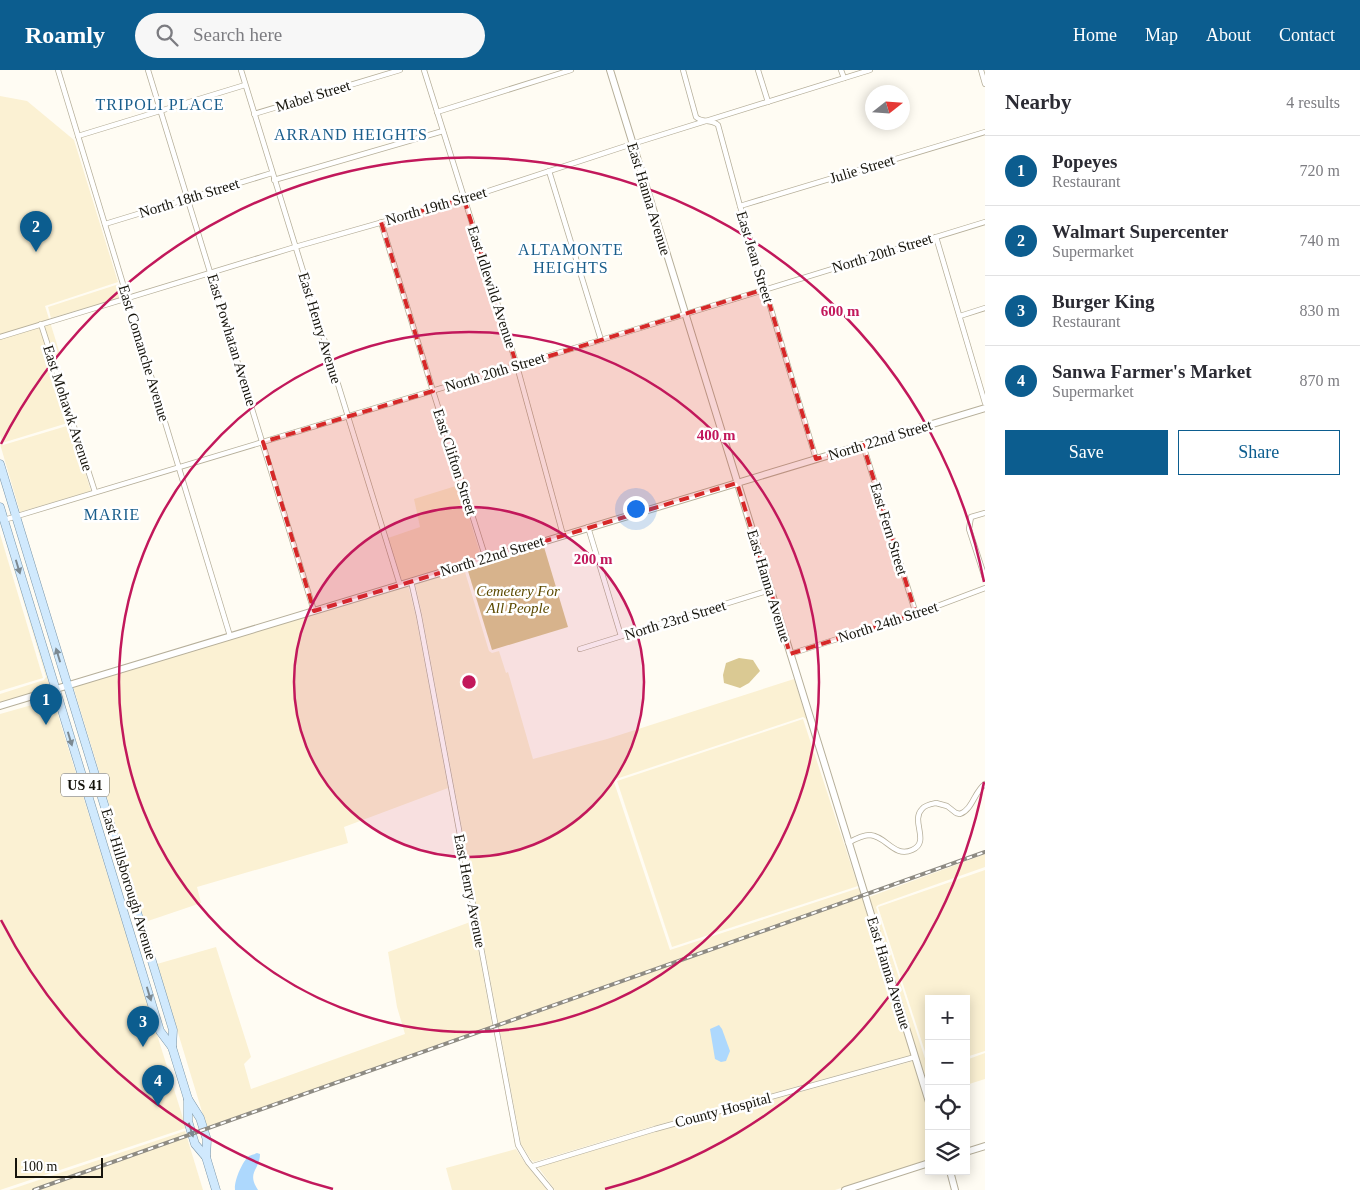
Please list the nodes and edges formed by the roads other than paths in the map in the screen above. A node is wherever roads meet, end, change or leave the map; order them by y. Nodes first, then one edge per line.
1 (58, 70) edge
2 (148, 70) edge
3 (241, 70) edge
4 (400, 70) edge
5 (424, 70) edge
6 (571, 70) edge
7 (610, 70) edge
8 (682, 70) edge
9 (758, 70) edge
10 (841, 70) edge
11 (870, 70) edge
12 (981, 70) edge
13 (844, 78) junction
14 (985, 84) edge
15 (245, 85) junction
16 (768, 102) junction
17 (161, 111) junction
18 (437, 112) junction
19 (254, 114) junction
20 (708, 121) junction
21 (443, 131) junction
22 (985, 132) edge
23 (78, 136) junction
24 (632, 144) junction
25 (549, 171) junction
26 (272, 173) junction
27 (274, 180) junction
28 (188, 198) junction
29 (464, 199) junction
30 (740, 206) junction
31 (381, 222) junction
32 (985, 222) edge
33 (105, 224) junction
34 (936, 237) junction
35 (295, 247) junction
36 (211, 273) junction
37 (765, 289) junction
38 (127, 299) junction
39 (985, 308) edge
40 (685, 314) junction
41 (960, 316) junction
42 (42, 324) junction
43 (0, 337) edge
44 (601, 340) junction
45 (516, 366) junction
46 (432, 391) junction
47 (985, 403) edge
48 (985, 408) edge
49 (347, 416) junction
50 (263, 442) junction
51 (863, 445) junction
52 (816, 459) junction
53 (0, 464) edge
54 (179, 467) junction
55 (737, 483) junction
56 (95, 492) junction
57 (0, 507) edge
58 (985, 513) edge
59 (16, 516) junction
60 (4, 520) junction
61 (588, 527) junction
62 (563, 535) junction
63 (486, 559) junction
64 (985, 578) edge
65 (411, 581) junction
66 (400, 585) junction
67 (985, 588) edge
68 (770, 590) junction
69 (314, 611) junction
70 (916, 614) junction
71 (230, 636) junction
72 (621, 636) junction
73 (580, 649) dead end
74 (790, 654) junction
75 (67, 685) junction
76 (55, 689) junction
77 (0, 706) edge
78 (985, 784) edge
79 (848, 843) junction
80 (172, 1047) junction
81 (915, 1057) junction
82 (925, 1089) edge
83 (188, 1099) junction
84 (985, 1146) edge
85 (970, 1151) edge
86 (206, 1157) junction
87 (925, 1164) edge
88 (533, 1166) junction
89 (951, 1175) edge
90 (216, 1190) edge
91 (551, 1190) edge
92 (845, 1190) edge
93 (956, 1190) edge

1 - 23 street, East Comanche Avenue
2 - 17 street, East Powhatan Avenue
3 - 15 street, East Henry Avenue
4 - 19 street, Mabel Street
5 - 18 street, East Idlewild Avenue
6 - 18 street
7 - 24 street, East Hanna Avenue
8 - 20 street, East Jean Street
9 - 16 street
10 - 13 street
11 - 13 street, North 19th Street
12 - 14 street
13 - 16 street, North 19th Street
15 - 17 street
15 - 19 street, East Henry Avenue
16 - 20 street, North 19th Street
17 - 23 street
17 - 28 street, East Powhatan Avenue
18 - 21 street, East Idlewild Avenue
19 - 26 street, East Henry Avenue
20 - 24 street, North 19th Street
20 - 30 street, East Jean Street
21 - 27 street
21 - 29 street, East Idlewild Avenue
22 - 30 street, Julie Street
23 - 33 street, East Comanche Avenue
24 - 25 street, North 19th Street
24 - 40 street, East Hanna Avenue
25 - 29 street, North 19th Street
25 - 44 street
26 - 27 street, East Henry Avenue
26 - 28 street, North 18th Street
27 - 35 street, East Henry Avenue
28 - 33 street, North 18th Street
28 - 36 street, East Powhatan Avenue
29 - 31 street, North 19th Street
29 - 45 street, East Idlewild Avenue
30 - 37 street, East Jean Street
31 - 35 street, North 19th Street
31 - 46 street, East Clifton Street
32 - 34 street, North 20th Street
33 - 38 street, East Comanche Avenue
34 - 37 street, North 20th Street
34 - 41 street
35 - 36 street, North 19th Street
35 - 49 street, East Henry Avenue
36 - 38 street, North 19th Street
36 - 50 street, East Powhatan Avenue
37 - 40 street, North 20th Street
37 - 52 street, East Jean Street
38 - 42 street, North 19th Street
38 - 54 street, East Comanche Avenue
39 - 41 street
40 - 44 street, North 20th Street
40 - 55 street, East Hanna Avenue
41 - 47 street
42 - 43 street, North 19th Street
42 - 56 street, East Mohawk Avenue
44 - 45 street, North 20th Street
45 - 46 street, North 20th Street
45 - 62 street, East Idlewild Avenue
46 - 49 street, North 20th Street
46 - 63 street, East Clifton Street
48 - 51 street, North 22nd Street
49 - 50 street, North 20th Street
49 - 66 street, East Henry Avenue
50 - 54 street, North 20th Street
50 - 69 street, East Powhatan Avenue
51 - 52 street, North 22nd Street
51 - 70 street, East Fern Street
52 - 55 street, North 22nd Street
53 - 59 main road, East Hillsborough Avenue / US 41
54 - 56 street, North 20th Street
54 - 71 street, East Comanche Avenue
55 - 61 street, North 22nd Street
55 - 68 street, East Hanna Avenue
56 - 59 street, North 20th Street
57 - 60 main road, East Hillsborough Avenue / US 41
58 - 64 street
59 - 60 street, North 20th Street
75 -> 59 main road, East Hillsborough Avenue / US 41
60 -> 76 main road, East Hillsborough Avenue / US 41
61 - 62 street, North 22nd Street
61 - 72 street
62 - 63 street, North 22nd Street
63 - 65 street, North 22nd Street
65 - 66 street, North 22nd Street
65 - 88 street, East Henry Avenue
66 - 69 street, North 22nd Street
67 - 70 street, North 24th Street
68 - 72 street, North 23rd Street
68 - 74 street, East Hanna Avenue
69 - 71 street, North 22nd Street
70 - 74 street, North 24th Street
71 - 75 street, North 22nd Street
72 - 73 street, North 23rd Street
74 - 79 street, East Hanna Avenue
75 - 76 street, North 22nd Street
75 - 80 main road, East Hillsborough Avenue / US 41
76 - 77 street, North 22nd Street
76 -> 80 main road, East Hillsborough Avenue / US 41
78 - 79 street
79 - 81 street, East Hanna Avenue
80 - 83 main road, East Hillsborough Avenue / US 41
81 - 82 street, East Hanna Avenue
81 - 88 street, County Hospital
83 - 86 main road, East Hillsborough Avenue / US 41
83 -> 86 main road, East Hillsborough Avenue / US 41
84 - 85 street
86 - 90 main road, East Hillsborough Avenue / US 41
87 - 92 street
88 - 91 street, East Henry Avenue
89 - 93 street

